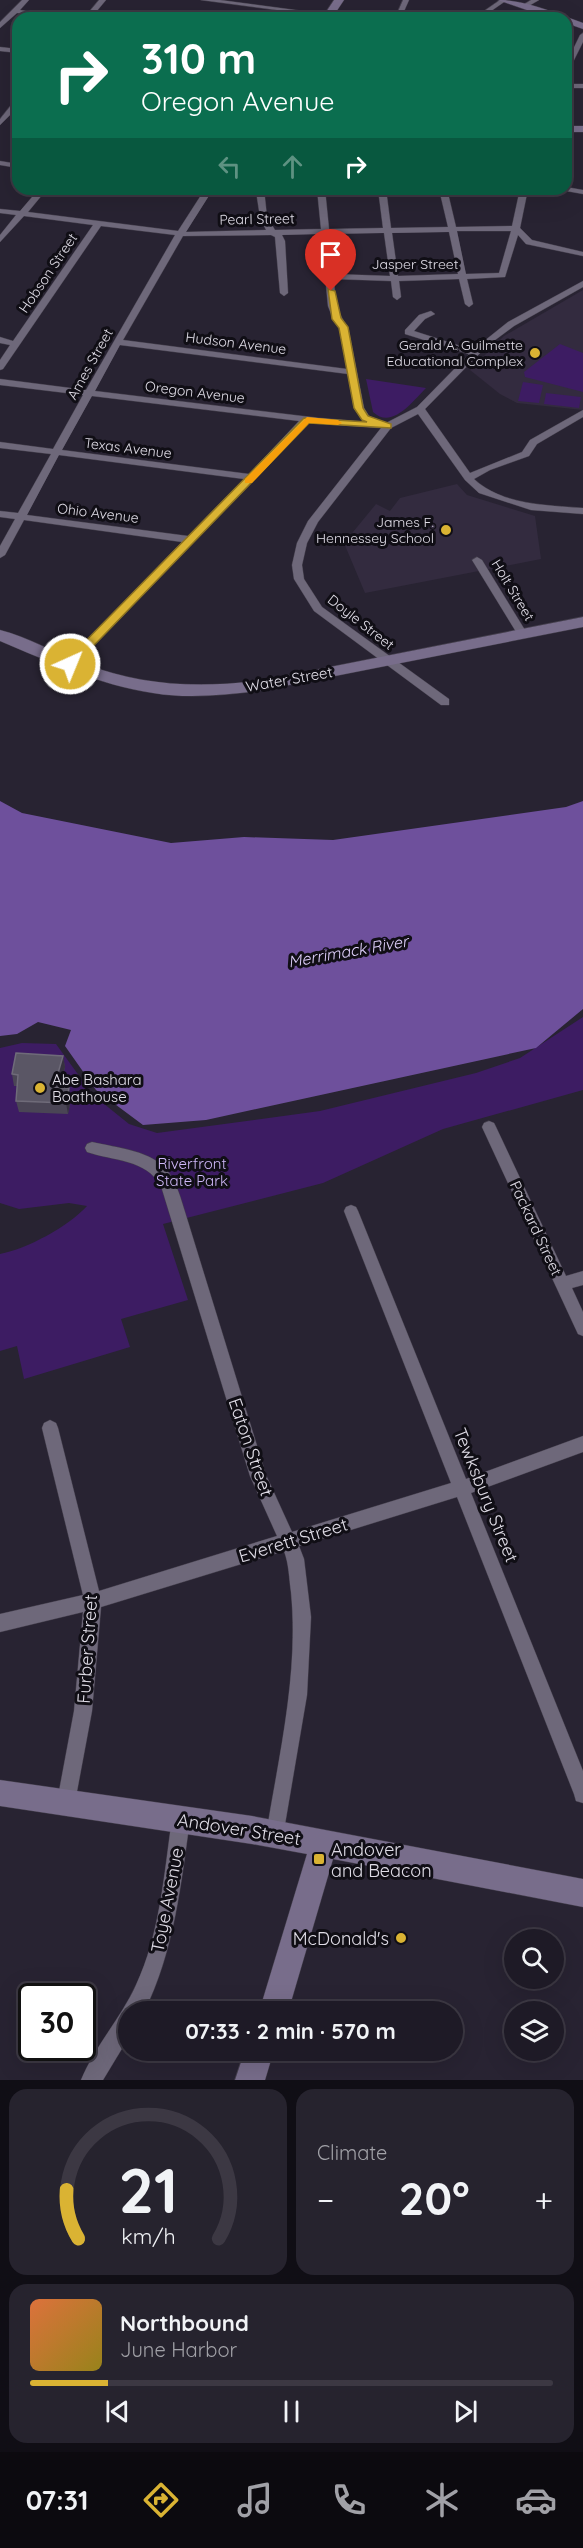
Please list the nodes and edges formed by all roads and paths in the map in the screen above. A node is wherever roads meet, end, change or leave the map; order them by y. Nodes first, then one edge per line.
1 (26, 0) edge
2 (204, 0) edge
3 (270, 0) edge
4 (503, 0) edge
5 (536, 0) edge
6 (525, 6) junction
7 (265, 7) junction
8 (15, 11) joint
9 (22, 12) edge
10 (300, 12) edge
11 (486, 12) edge
12 (542, 12) edge
13 (12, 14) edge
14 (0, 26) edge
15 (583, 35) edge
16 (572, 55) edge
17 (12, 107) edge
18 (0, 123) edge
19 (38, 195) edge
20 (205, 195) edge
21 (261, 195) edge
22 (322, 195) edge
23 (383, 195) edge
24 (443, 195) edge
25 (523, 195) edge
26 (0, 211) edge
27 (22, 214) junction
28 (98, 224) junction
29 (516, 228) junction
30 (452, 230) junction
31 (387, 231) junction
32 (270, 232) junction
33 (325, 232) junction
34 (180, 234) junction
35 (0, 240) edge
36 (583, 254) edge
37 (329, 276) junction
38 (463, 277) junction
39 (394, 279) junction
40 (583, 284) edge
41 (284, 293) dead end
42 (397, 297) dead end
43 (469, 303) dead end
44 (431, 314) dead end
45 (0, 340) edge
46 (117, 342) junction
47 (15, 344) junction
48 (475, 353) junction
49 (0, 367) edge
50 (352, 372) junction
51 (0, 382) edge
52 (89, 393) junction
53 (420, 409) junction
54 (583, 413) edge
55 (307, 420) junction
56 (388, 426) junction
57 (0, 445) edge
58 (56, 453) junction
59 (252, 477) junction
60 (468, 478) junction
61 (583, 511) edge
62 (0, 514) edge
63 (20, 517) junction
64 (192, 540) junction
65 (0, 555) edge
66 (477, 560) dead end
67 (583, 622) edge
68 (0, 634) edge
69 (523, 635) junction
70 (388, 661) junction
71 (70, 664) junction
72 (445, 702) dead end
73 (489, 1127) dead end
74 (92, 1148) dead end
75 (351, 1211) dead end
76 (583, 1278) edge
77 (562, 1284) junction
78 (583, 1329) edge
79 (50, 1428) dead end
80 (583, 1444) edge
81 (462, 1488) junction
82 (288, 1541) junction
83 (93, 1601) junction
84 (0, 1623) edge
85 (0, 1793) edge
86 (583, 1794) edge
87 (66, 1802) junction
88 (181, 1819) junction
89 (275, 1835) junction
90 (324, 1843) junction
91 (583, 1893) edge
92 (139, 2001) edge
93 (276, 2001) edge
94 (118, 2036) edge
95 (256, 2061) edge
96 (91, 2080) edge
97 (250, 2080) edge

1 - 8 street
2 - 7 street
3 - 7 street
4 - 6 main road
4 - 11 street
5 - 6 street
6 - 12 main road
7 - 10 street
8 - 9 street
13 - 14 street
15 - 16 street
17 - 18 street
19 - 27 street
20 - 34 street, Ames Street
21 - 32 street
22 - 33 street
23 - 31 street
24 - 30 street
25 - 29 street
26 - 27 street, Pearl Street
27 - 28 street, Pearl Street
27 - 35 street
28 - 34 street, Pearl Street
28 - 47 street, Hobson Street
29 - 30 street, Pearl Street
29 - 36 street
29 - 38 street, Jasper Street
30 - 31 street, Pearl Street
30 - 38 street
31 - 33 street, Pearl Street
31 - 39 street
32 - 33 street, Pearl Street
32 - 34 street, Pearl Street
32 - 41 street
33 - 37 street
34 - 46 street, Ames Street
37 - 39 street, Jasper Street
37 - 50 street
38 - 39 street, Jasper Street
38 - 43 street
39 - 42 street
40 - 48 street
44 - 48 street
45 - 47 street
46 - 50 street, Hudson Avenue
46 - 52 street, Ames Street
47 - 49 street, Hobson Street
48 - 53 street
50 - 56 street
51 - 52 street, Oregon Avenue
52 - 55 street, Oregon Avenue
52 - 58 street, Ames Street
53 - 56 street
53 - 60 street
54 - 60 street
55 - 56 street, Oregon Avenue
55 - 59 street
56 - 70 street, Doyle Street
57 - 58 street, Texas Avenue
58 - 59 street, Texas Avenue
58 - 63 street, Ames Street
59 - 64 street
60 - 61 street
62 - 63 street, Ohio Avenue
63 - 64 street, Ohio Avenue
63 - 65 street, Ames Street
64 - 71 street
66 - 69 street, Holt Street
67 - 69 main road, Water Street
68 - 71 main road, Water Street
69 - 70 main road, Water Street
70 - 71 main road, Water Street
70 - 72 street, Doyle Street
73 - 77 street, Packard Street
74 - 82 street, Eaton Street
75 - 81 street, Tewksbury Street
76 - 77 street
77 - 78 street, Packard Street
79 - 83 street, Furber Street
80 - 81 street, Everett Street
81 - 82 street, Everett Street
81 - 86 street, Tewksbury Street
82 - 83 street, Everett Street
82 - 89 street, Eaton Street
83 - 84 street, Everett Street
83 - 87 street, Furber Street
85 - 87 main road, Andover Street
87 - 88 main road, Andover Street
88 - 89 main road, Andover Street
88 - 92 street, Toye Avenue
89 - 90 main road, Andover Street
90 - 91 main road, Andover Street
90 - 93 main road
94 - 96 street
95 - 97 main road

